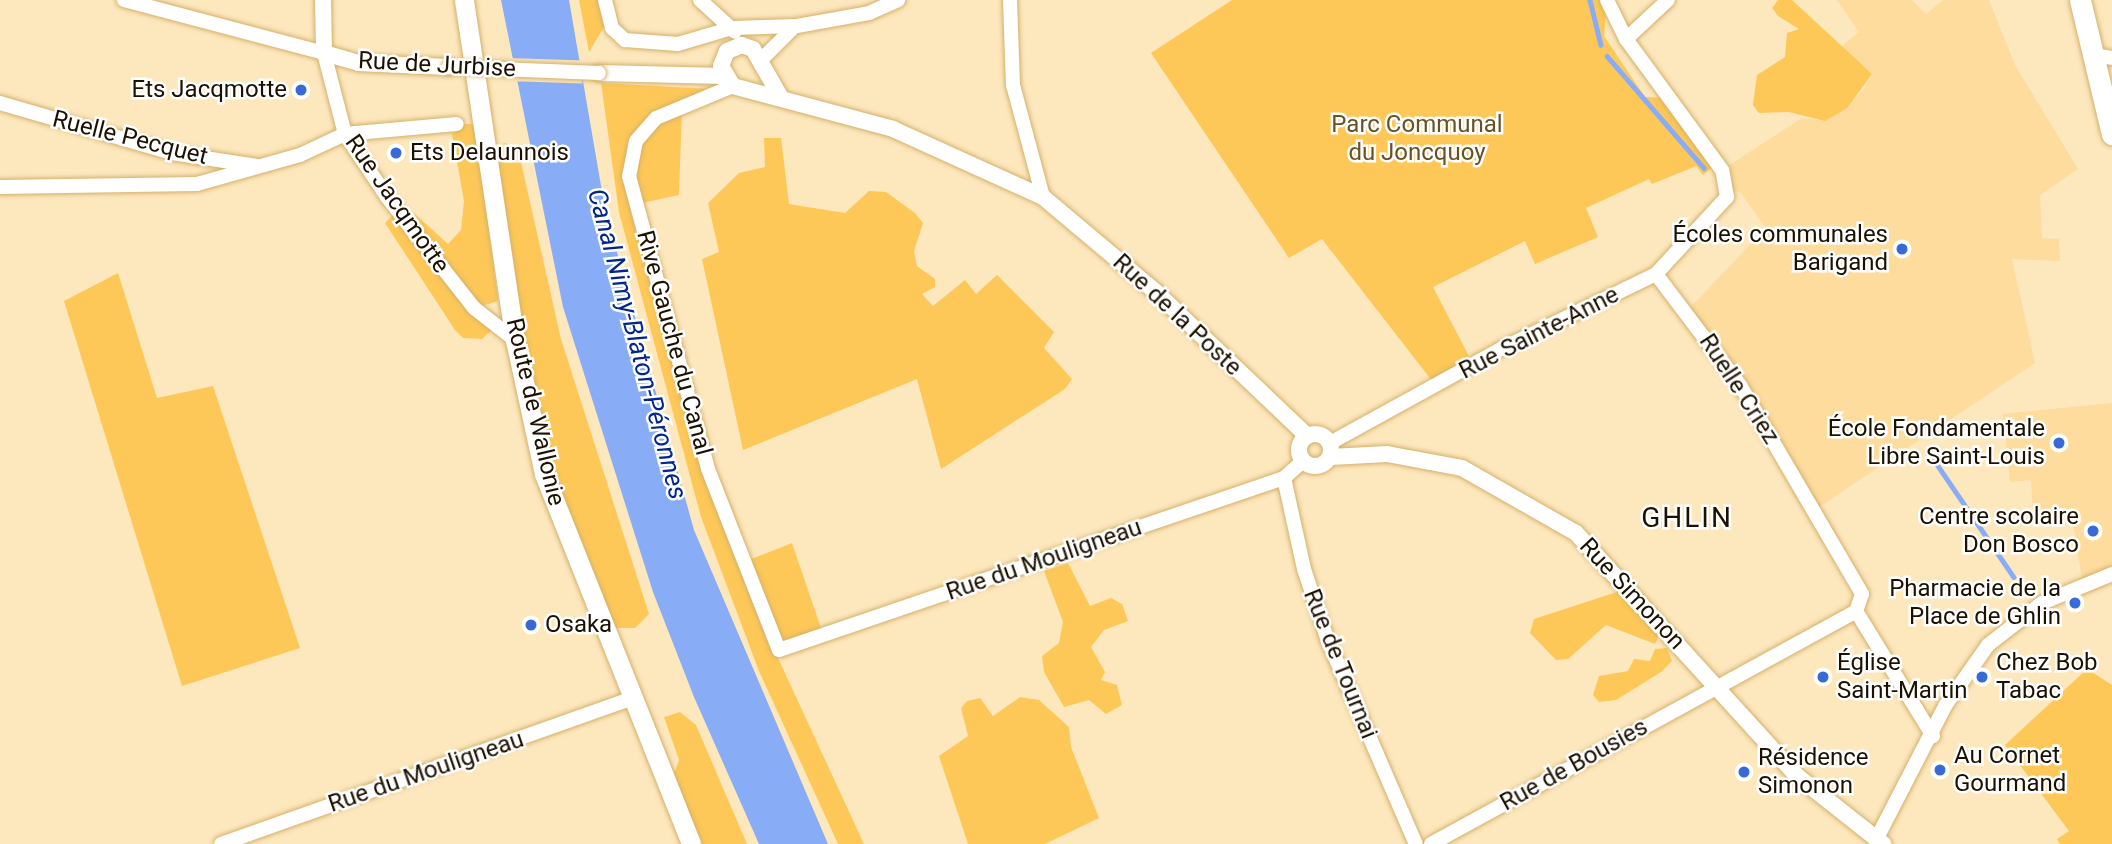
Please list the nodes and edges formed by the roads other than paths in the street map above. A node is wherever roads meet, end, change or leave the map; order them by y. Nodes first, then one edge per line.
1 (124, 0) edge
2 (323, 0) edge
3 (464, 0) edge
4 (605, 0) edge
5 (700, 0) edge
6 (898, 0) edge
7 (1010, 0) edge
8 (1606, 0) edge
9 (1668, 0) edge
10 (2080, 0) edge
11 (797, 26) junction
12 (733, 28) junction
13 (1626, 39) junction
14 (734, 48) junction
15 (324, 54) junction
16 (2103, 56) edge
17 (762, 63) junction
18 (449, 67) joint
19 (599, 73) joint
20 (673, 73) junction
21 (734, 83) junction
22 (780, 96) junction
23 (0, 103) edge
24 (457, 124) dead end
25 (345, 134) junction
26 (2112, 134) edge
27 (262, 167) junction
28 (0, 187) edge
29 (1043, 197) junction
30 (1656, 274) junction
31 (515, 340) junction
32 (1307, 436) junction
33 (1331, 450) junction
34 (1303, 461) junction
35 (1284, 478) junction
36 (2112, 574) edge
37 (1856, 611) junction
38 (779, 650) joint
39 (1716, 687) junction
40 (631, 699) junction
41 (1933, 736) junction
42 (1880, 841) edge
43 (221, 844) edge
44 (691, 844) edge
45 (1416, 844) edge
46 (1431, 844) edge

1 - 15 street, Rue de Jurbise
2 - 15 street, Rue Jacqmotte
3 - 31 main road, Route de Wallonie
4 - 12 street
5 - 12 street
6 - 11 street
7 - 29 street
8 - 13 street
9 - 13 street
10 - 16 main road
11 - 12 street
11 - 17 street
12 - 14 street
13 - 30 street, Rue Sainte-Anne
14 - 17 street
14 - 20 street
14 - 21 street
15 - 18 street, Rue de Jurbise
15 - 25 street, Rue Jacqmotte
16 - 26 main road
17 - 21 street
17 - 22 street
18 - 19 street, Rue de Jurbise, bridge
19 - 20 street, Rue de Jurbise
20 - 21 street
21 - 22 street
21 - 38 street, Rive Gauche du Canal
22 - 29 street
23 - 27 street, Ruelle Pecquet
24 - 25 street
25 - 27 street
25 - 31 street, Rue Jacqmotte
27 - 28 street
29 - 32 street, Rue de la Poste
30 - 33 street, Rue Sainte-Anne
30 - 37 street, Ruelle Criez
31 - 40 main road, Route de Wallonie
32 - 33 street
32 - 34 street
33 - 34 street
33 - 39 street, Rue Simonon
34 - 35 street, Rue du Mouligneau
35 - 38 street, Rue du Mouligneau
35 - 45 street, Rue de Tournai
36 - 41 street
37 - 39 street, Rue de Bousies
37 - 41 street
39 - 42 street, Rue Simonon
39 - 46 street, Rue de Bousies
40 - 43 street, Rue du Mouligneau
40 - 44 main road, Route de Wallonie
41 - 42 street

